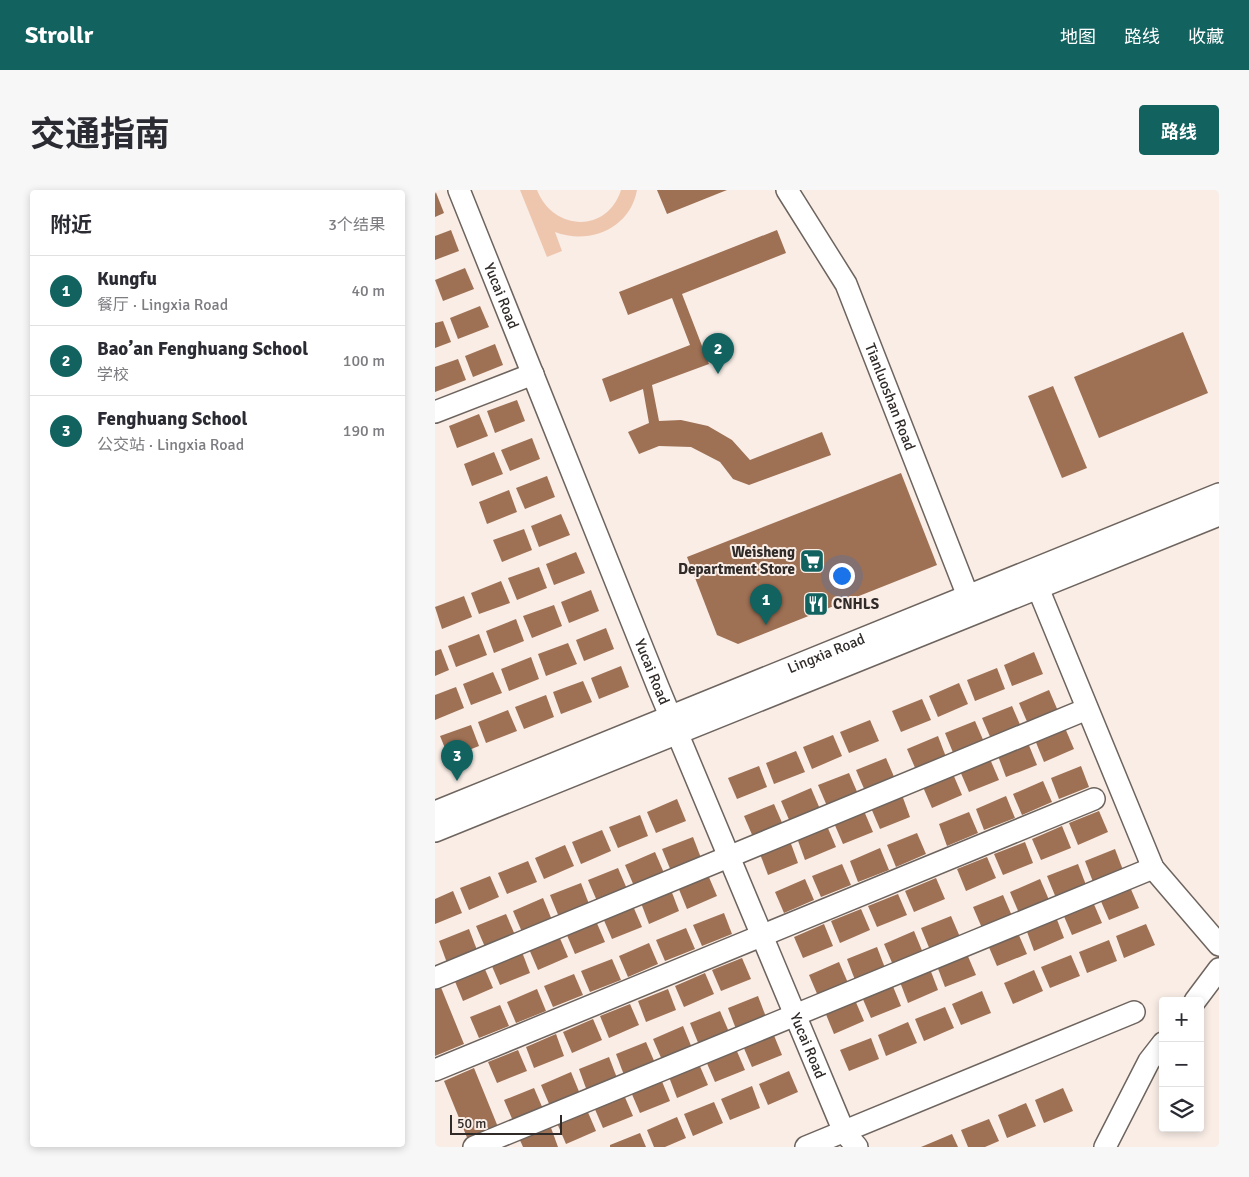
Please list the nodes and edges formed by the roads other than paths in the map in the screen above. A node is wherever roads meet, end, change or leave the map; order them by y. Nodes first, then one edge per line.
1 (459, 190) edge
2 (787, 190) edge
3 (533, 374) junction
4 (435, 412) edge
5 (1219, 494) edge
6 (1219, 515) edge
7 (1034, 580) junction
8 (971, 605) junction
9 (1087, 709) junction
10 (675, 725) junction
11 (1094, 799) dead end
12 (435, 812) edge
13 (435, 831) edge
14 (730, 856) junction
15 (1153, 868) junction
16 (763, 935) junction
17 (1219, 945) edge
18 (1219, 968) edge
19 (435, 978) edge
20 (1198, 997) edge
21 (1134, 1012) dead end
22 (795, 1014) junction
23 (1159, 1048) edge
24 (435, 1070) edge
25 (851, 1139) edge
26 (474, 1147) edge
27 (806, 1147) edge
28 (1105, 1147) edge

1 - 3 street, Yucai Road
2 - 8 street, Tianluoshan Road
3 - 4 street
3 - 10 street, Yucai Road
5 - 7 street, Lingxia Road
6 - 7 street, Lingxia Road
7 - 8 street, Lingxia Road
7 - 9 street
8 - 10 street, Lingxia Road
9 - 14 street
9 - 15 street
10 - 12 street, Lingxia Road
10 - 13 street, Lingxia Road
10 - 14 street, Yucai Road
11 - 16 street
14 - 16 street, Yucai Road
14 - 19 street
15 - 17 street
15 - 22 street
16 - 22 street, Yucai Road
16 - 24 street
18 - 20 street
21 - 25 street
22 - 25 street, Yucai Road
22 - 26 street
23 - 28 street
25 - 27 street

